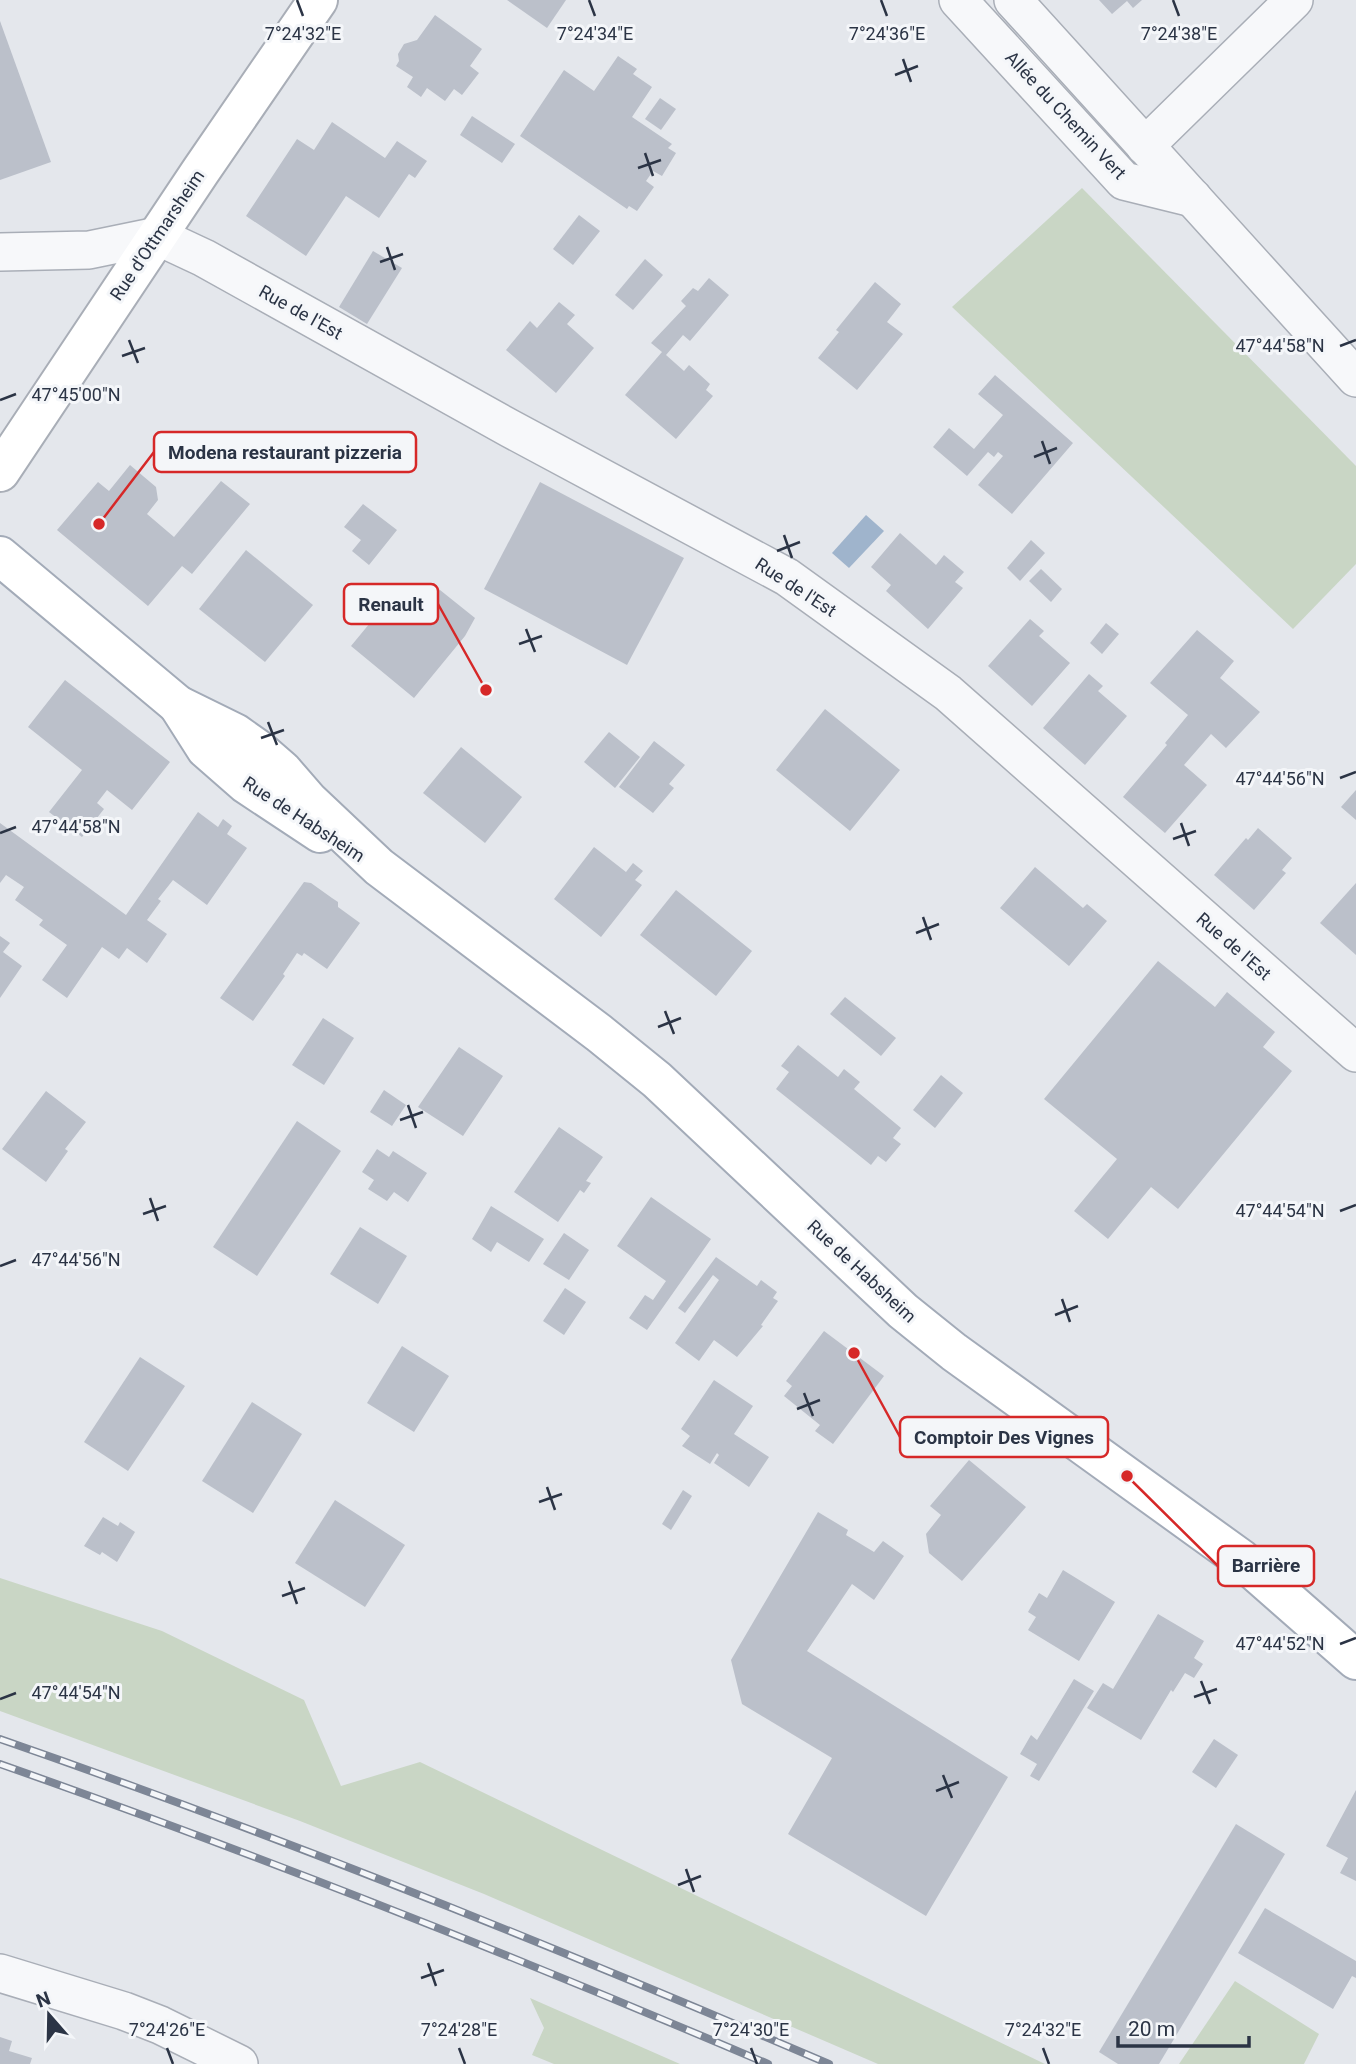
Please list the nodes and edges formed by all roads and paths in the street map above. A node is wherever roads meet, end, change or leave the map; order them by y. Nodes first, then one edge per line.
1 (318, 0) edge
2 (958, 0) edge
3 (1013, 0) edge
4 (1294, 0) edge
5 (1145, 146) junction
6 (1193, 198) junction
7 (157, 236) junction
8 (0, 252) edge
9 (1356, 378) edge
10 (0, 472) edge
11 (0, 556) edge
12 (1356, 1053) edge
13 (1356, 1660) edge
14 (0, 1973) edge
15 (239, 2064) edge

1 - 7 main road, Rue d'Ottmarsheim
2 - 6 street, Allée du Chemin Vert
3 - 5 street, Allée du Chemin Vert
4 - 5 street
5 - 6 street, Allée du Chemin Vert
6 - 9 street, Allée du Chemin Vert
7 - 8 street
7 - 10 main road, Rue d'Ottmarsheim
7 - 12 street, Rue de l'Est
11 - 13 main road, Rue de Habsheim
14 - 15 street

